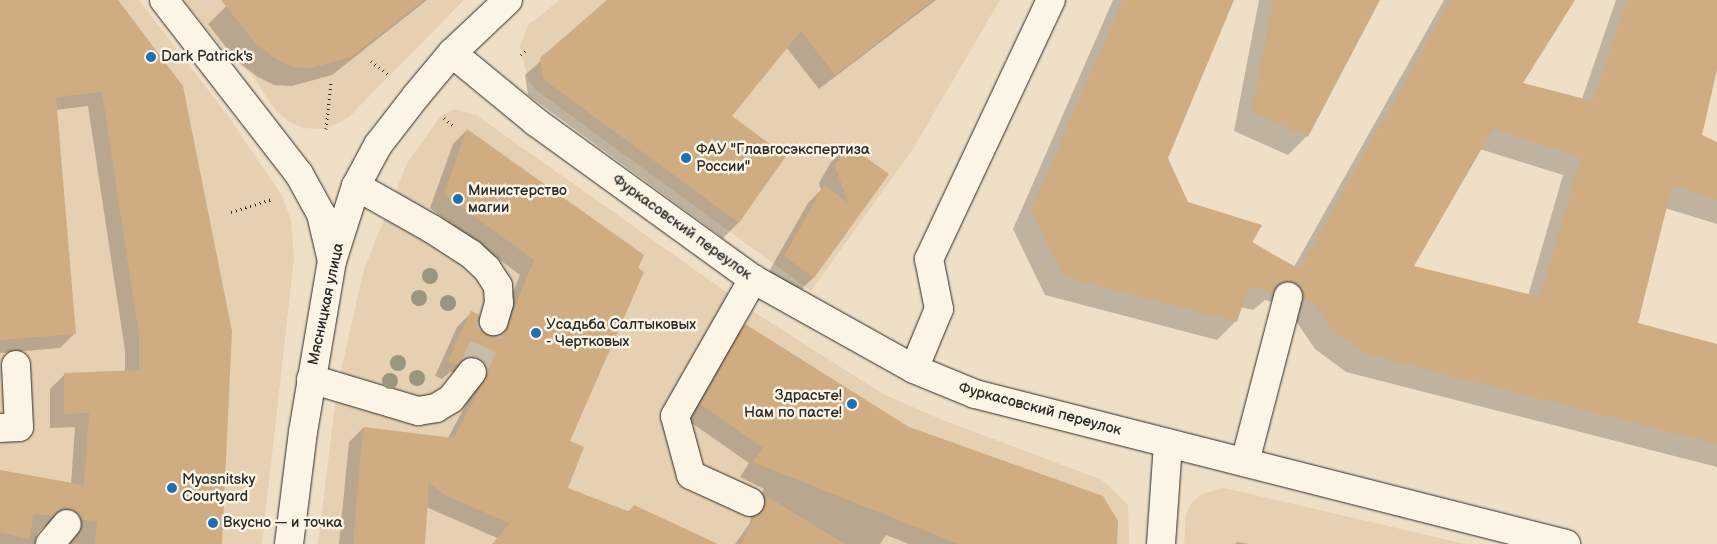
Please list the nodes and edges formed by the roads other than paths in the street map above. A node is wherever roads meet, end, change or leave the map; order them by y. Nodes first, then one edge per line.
1 (164, 0) edge
2 (508, 0) edge
3 (1050, 0) edge
4 (452, 53) junction
5 (356, 186) junction
6 (332, 262) junction
7 (753, 279) junction
8 (1288, 296) dead end
9 (494, 321) tunnel mouth
10 (16, 365) dead end
11 (914, 370) junction
12 (472, 372) tunnel mouth
13 (311, 379) junction
14 (0, 428) edge
15 (1168, 443) junction
16 (1245, 462) junction
17 (750, 502) dead end
18 (289, 544) edge
19 (1161, 544) edge
20 (1566, 544) edge

1 - 6 street
2 - 4 street, Мясницкая улица
3 - 11 street
4 - 5 street, Мясницкая улица
4 - 7 street, Фуркасовский переулок
5 - 6 street, Мясницкая улица
5 - 9 street
6 - 13 street, Мясницкая улица
7 - 11 street, Фуркасовский переулок
7 - 17 street
8 - 16 street
10 - 14 street
11 - 15 street, Фуркасовский переулок
12 - 13 street
13 - 18 street, Мясницкая улица
15 - 16 street, Фуркасовский переулок
15 - 19 street
16 - 20 street, Фуркасовский переулок

